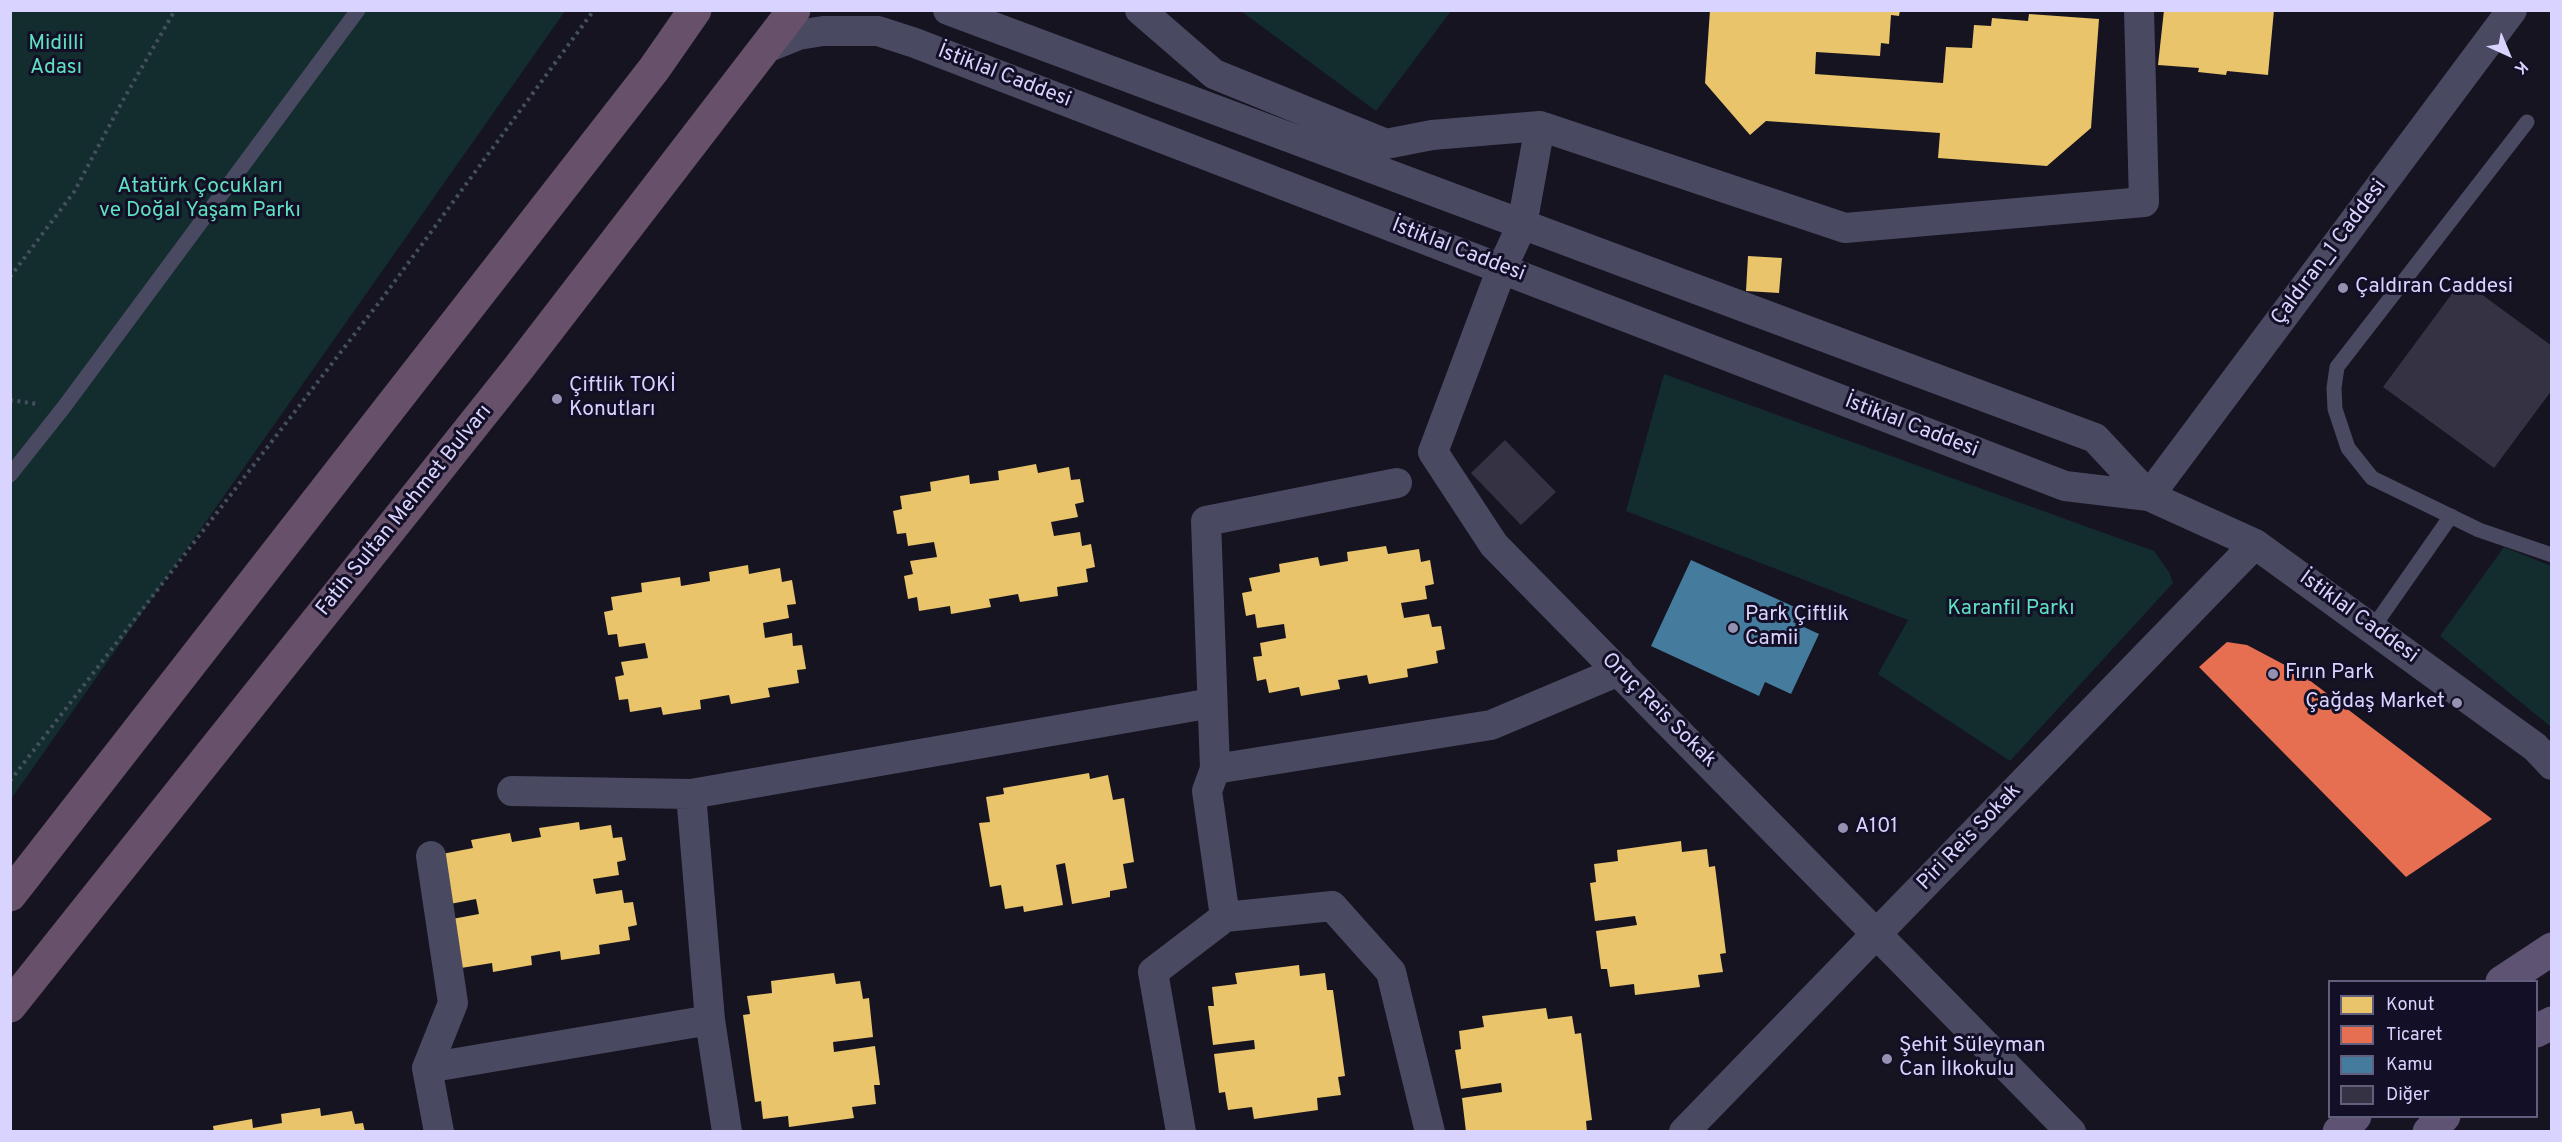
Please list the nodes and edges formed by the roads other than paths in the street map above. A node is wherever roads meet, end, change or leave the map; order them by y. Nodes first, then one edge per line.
1 (358, 10) edge
2 (695, 10) edge
3 (794, 10) edge
4 (948, 10) edge
5 (1140, 10) edge
6 (2139, 10) edge
7 (2512, 10) edge
8 (766, 48) junction
9 (2528, 122) dead end
10 (1540, 126) junction
11 (1522, 225) junction
12 (1502, 268) junction
13 (10, 475) edge
14 (1397, 483) dead end
15 (2149, 496) junction
16 (2451, 516) junction
17 (2255, 544) junction
18 (2552, 555) edge
19 (2372, 629) junction
20 (1619, 671) junction
21 (1212, 703) junction
22 (2552, 765) edge
23 (1215, 769) junction
24 (512, 791) dead end
25 (691, 794) junction
26 (431, 856) dead end
27 (10, 895) edge
28 (1225, 917) junction
29 (1875, 935) junction
30 (2552, 949) edge
31 (2504, 980) edge
32 (10, 1006) edge
33 (710, 1020) junction
34 (2552, 1023) edge
35 (2538, 1031) edge
36 (427, 1068) junction
37 (2353, 1118) edge
38 (2442, 1118) edge
39 (439, 1131) edge
40 (728, 1131) edge
41 (1181, 1131) edge
42 (1430, 1131) edge
43 (1684, 1131) edge
44 (2071, 1131) edge
45 (2339, 1131) edge
46 (2429, 1131) edge

1 - 13 lane
2 - 27 highway
3 - 8 highway, Fatih Sultan Mehmet Bulvarı
4 - 11 street, İstiklal Caddesi
5 - 10 street
6 - 10 street
7 - 15 street, Çaldıran_1 Caddesi
8 - 12 street, İstiklal Caddesi
8 - 32 highway, Fatih Sultan Mehmet Bulvarı
9 - 16 lane
10 - 11 street, Oruç Reis Sokak
11 - 12 street, Oruç Reis Sokak
11 - 15 street, İstiklal Caddesi
12 - 15 street, İstiklal Caddesi
12 - 20 street, Oruç Reis Sokak
14 - 21 street
15 - 17 street, İstiklal Caddesi
16 - 18 lane
16 - 19 lane
17 - 19 street, İstiklal Caddesi
17 - 29 street, Piri Reis Sokak
19 - 22 street, İstiklal Caddesi
20 - 23 street
20 - 29 street, Oruç Reis Sokak
21 - 23 street
21 - 25 street
23 - 28 street
24 - 25 street
25 - 33 street
26 - 36 street
28 - 41 street
28 - 42 street
29 - 43 street, Piri Reis Sokak
29 - 44 street, Oruç Reis Sokak
30 - 31 main road
33 - 36 street
33 - 40 street
34 - 35 main road
36 - 39 street
37 - 45 main road
38 - 46 main road

